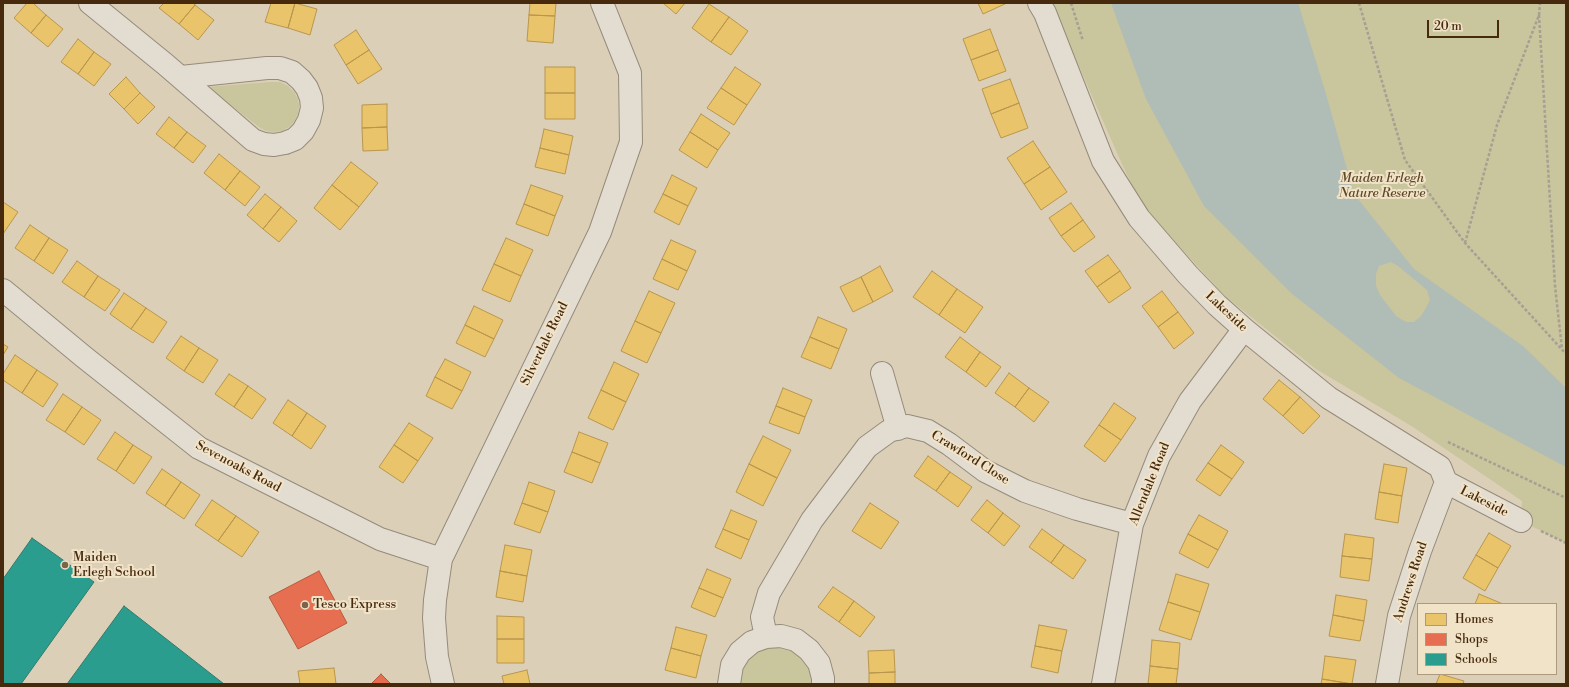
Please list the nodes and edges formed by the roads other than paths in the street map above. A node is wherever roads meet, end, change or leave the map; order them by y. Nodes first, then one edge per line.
1 (90, 3) edge
2 (602, 3) edge
3 (1039, 3) edge
4 (181, 77) junction
5 (3, 290) edge
6 (1244, 329) junction
7 (882, 373) dead end
8 (898, 429) junction
9 (1446, 482) junction
10 (1521, 521) road end
11 (1132, 524) junction
12 (441, 559) junction
13 (766, 637) junction
14 (443, 684) edge
15 (729, 684) edge
16 (823, 684) edge
17 (1103, 684) edge
18 (1387, 684) edge

1 - 4 street
2 - 12 street, Silverdale Road
3 - 6 street, Lakeside
4 - 4 street
5 - 12 street, Sevenoaks Road
6 - 9 street, Lakeside
6 - 11 street, Allendale Road
7 - 8 street
8 - 11 street, Crawford Close
8 - 13 street, Crawford Close
9 - 10 street, Lakeside
9 - 18 street, Andrews Road
11 - 17 street, Allendale Road
12 - 14 street, Silverdale Road
13 - 15 street
13 - 16 street

